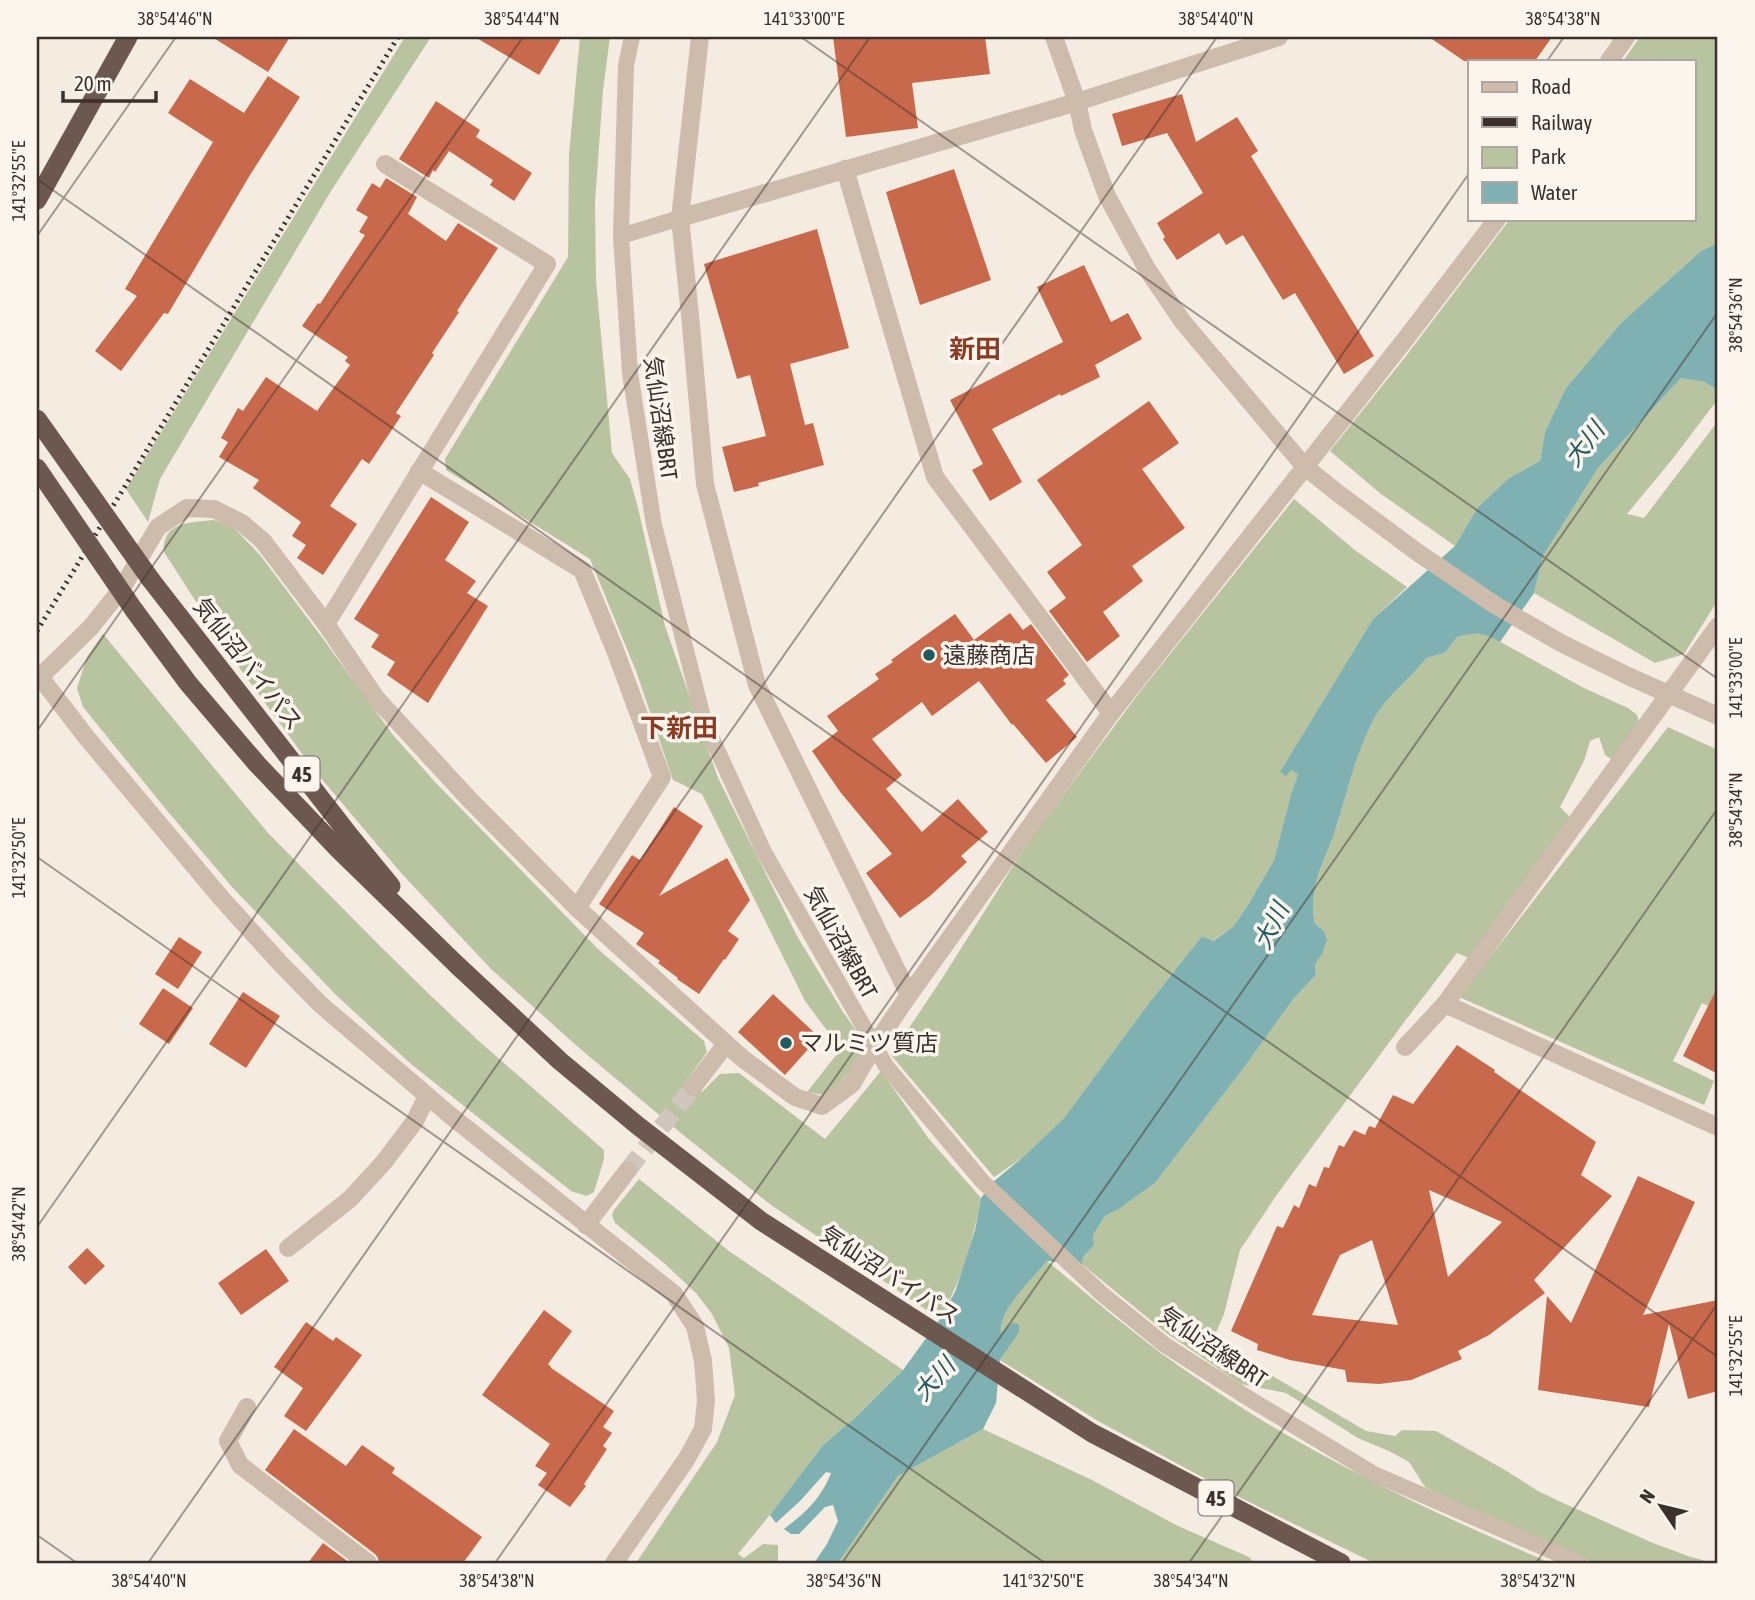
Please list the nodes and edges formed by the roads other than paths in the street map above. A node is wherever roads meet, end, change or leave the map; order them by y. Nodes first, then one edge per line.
1 (128, 37) edge
2 (632, 37) edge
3 (700, 37) edge
4 (1054, 37) edge
5 (1279, 37) edge
6 (1626, 37) edge
7 (1610, 60) edge
8 (1077, 102) junction
9 (386, 164) dead end
10 (845, 170) junction
11 (37, 196) edge
12 (680, 218) junction
13 (1496, 220) edge
14 (621, 236) junction
15 (37, 419) edge
16 (1305, 467) junction
17 (37, 468) edge
18 (419, 471) junction
19 (326, 624) junction
20 (1718, 626) edge
21 (38, 675) edge
22 (1669, 695) junction
23 (1111, 713) junction
24 (1718, 716) edge
25 (577, 908) junction
26 (457, 965) junction
27 (909, 995) junction
28 (1445, 1004) junction
29 (726, 1044) junction
30 (874, 1046) junction
31 (1405, 1047) dead end
32 (693, 1087) tunnel mouth
33 (427, 1096) junction
34 (1718, 1127) edge
35 (628, 1170) tunnel mouth
36 (586, 1225) junction
37 (288, 1248) dead end
38 (247, 1408) dead end
39 (368, 1563) edge
40 (614, 1563) edge
41 (1341, 1563) edge
42 (1579, 1563) edge

1 - 11 highway
2 - 14 lane, 気仙沼線BRT
3 - 12 street
4 - 8 street
5 - 8 street
6 - 7 street
8 - 10 street
8 - 16 street
9 - 18 street
10 - 12 street
10 - 23 street
12 - 14 lane
12 - 27 street
13 - 16 street
14 - 30 lane, 気仙沼線BRT
15 - 26 highway, 気仙沼バイパス / 45, bridge
16 - 22 street
16 - 23 street
17 - 26 highway, 気仙沼バイパス / 45, bridge
18 - 19 street
18 - 25 street
19 - 21 street
19 - 25 street
20 - 22 street
21 - 33 street
22 - 24 street
22 - 28 street
23 - 27 street
25 - 29 street
26 - 41 highway, 気仙沼バイパス / 45
27 - 30 street
28 - 31 street
28 - 34 street
29 - 30 street
29 - 32 street
30 - 42 lane, 気仙沼線BRT
33 - 36 street
33 - 37 street
35 - 36 street
36 - 40 street
38 - 39 street

